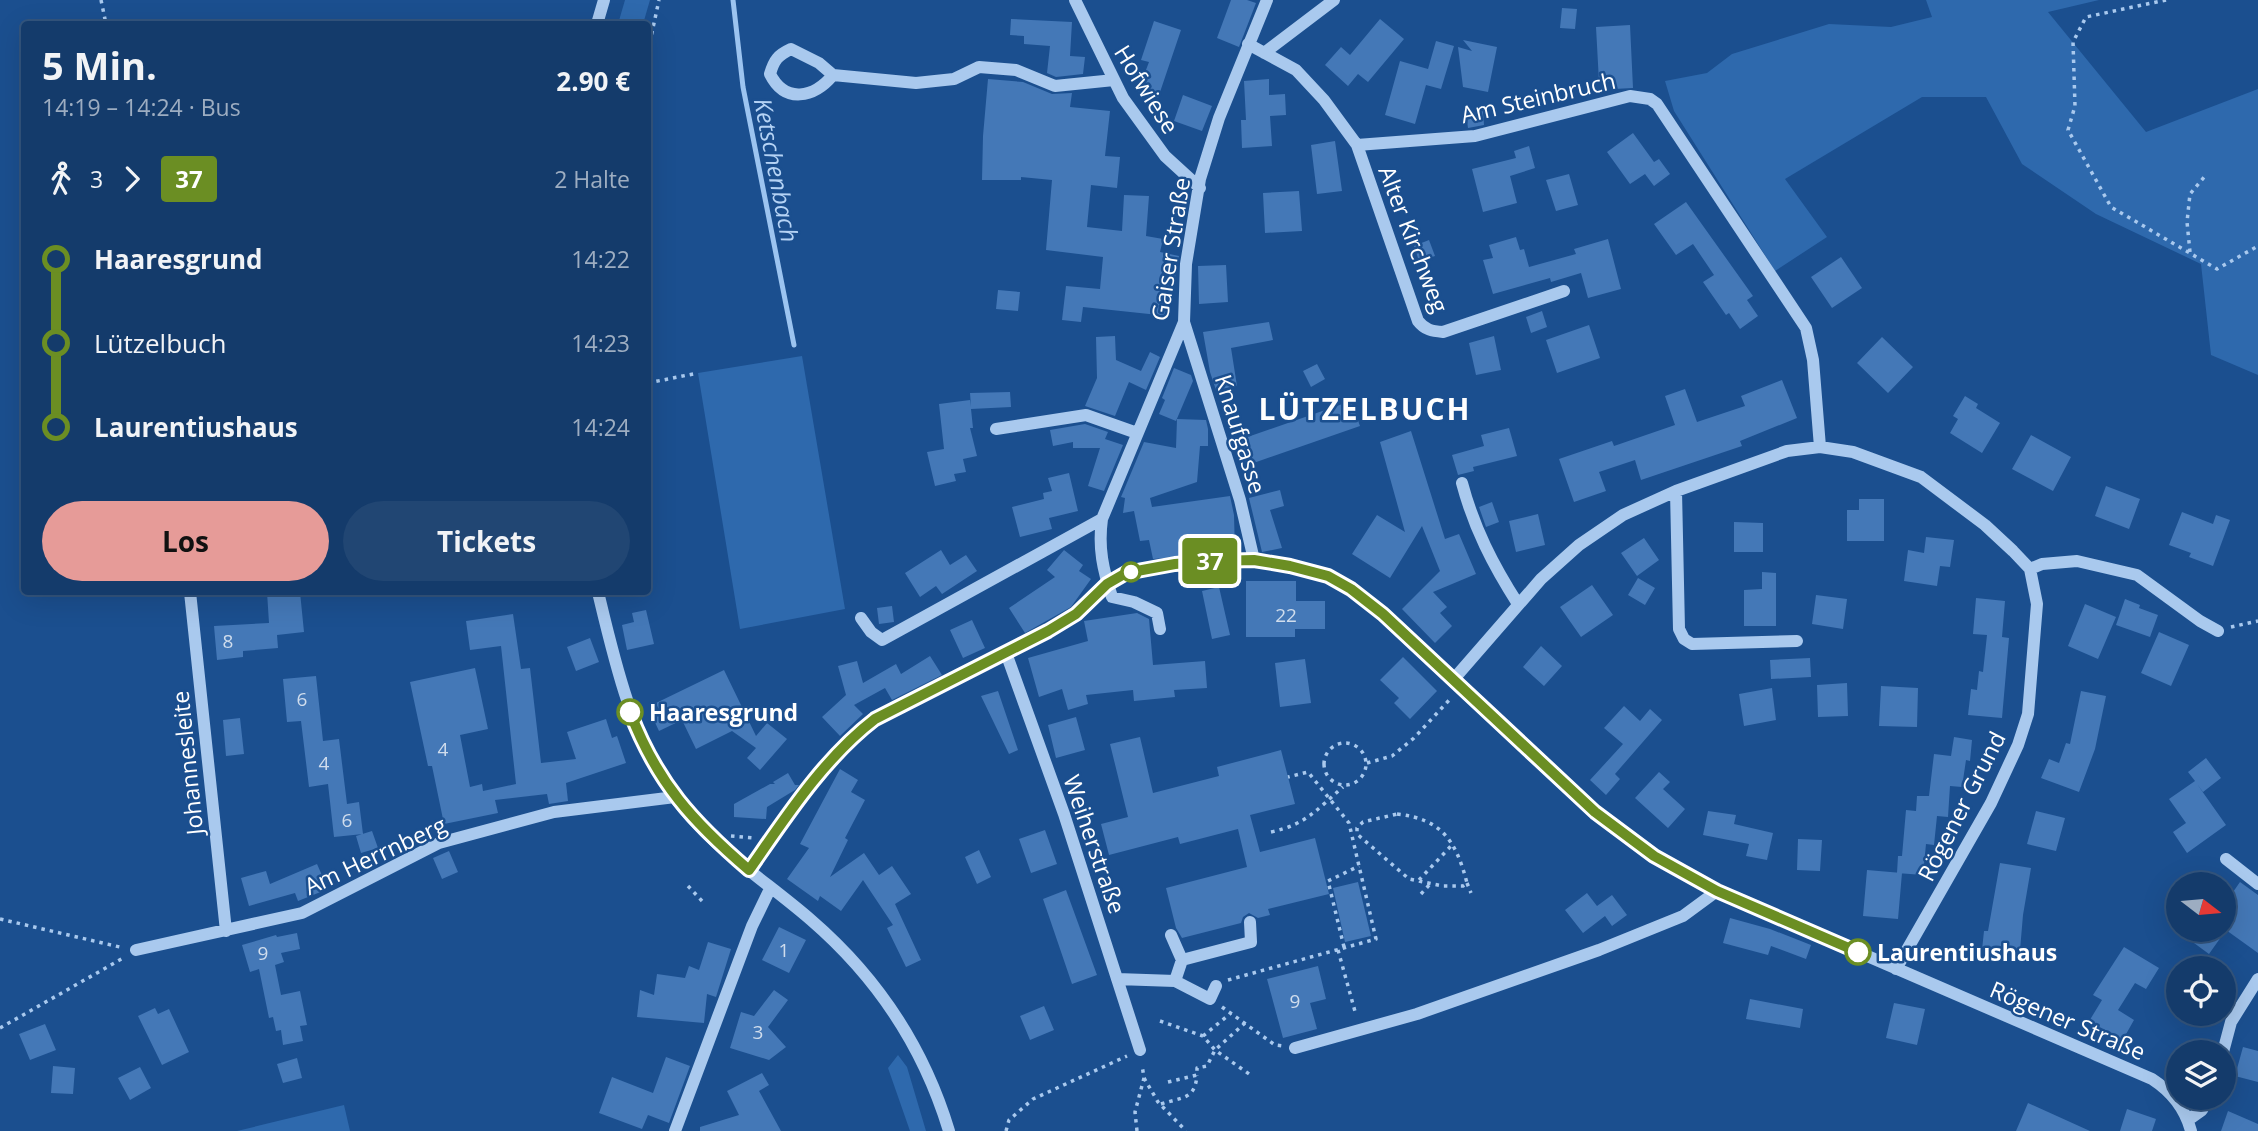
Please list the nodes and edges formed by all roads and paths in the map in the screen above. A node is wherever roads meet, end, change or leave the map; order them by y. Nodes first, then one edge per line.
1 (101, 0) edge
2 (604, 0) edge
3 (659, 0) edge
4 (1074, 0) edge
5 (1267, 0) edge
6 (1334, 0) edge
7 (2166, 0) edge
8 (105, 21) edge
9 (598, 21) edge
10 (651, 37) edge
11 (1248, 44) junction
12 (1264, 52) junction
13 (833, 75) junction
14 (1114, 80) junction
15 (1357, 145) junction
16 (2205, 176) dead end
17 (1200, 188) junction
18 (2258, 246) edge
19 (2190, 253) junction
20 (1564, 291) dead end
21 (1184, 322) junction
22 (698, 373) dead end
23 (651, 382) edge
24 (996, 429) dead end
25 (1137, 433) junction
26 (1820, 447) junction
27 (1462, 482) dead end
28 (1676, 491) junction
29 (1102, 519) junction
30 (1254, 560) junction
31 (2030, 569) junction
32 (1107, 584) junction
33 (190, 595) edge
34 (599, 595) edge
35 (1518, 604) junction
36 (860, 618) dead end
37 (2258, 621) edge
38 (1160, 629) dead end
39 (2218, 631) joint
40 (1797, 641) dead end
41 (1006, 653) junction
42 (1457, 684) junction
43 (1367, 763) junction
44 (1288, 777) dead end
45 (1343, 787) junction
46 (675, 797) junction
47 (1329, 799) junction
48 (1271, 832) dead end
49 (707, 833) junction
50 (1355, 835) junction
51 (771, 839) junction
52 (1452, 846) junction
53 (2226, 859) dead end
54 (1359, 866) junction
55 (749, 870) junction
56 (1419, 880) junction
57 (1431, 883) junction
58 (1467, 883) junction
59 (2258, 884) edge
60 (688, 886) dead end
61 (771, 889) junction
62 (1717, 891) junction
63 (1471, 893) dead end
64 (1421, 894) dead end
65 (703, 902) dead end
66 (0, 919) edge
67 (1250, 922) dead end
68 (226, 931) junction
69 (1171, 935) dead end
70 (1344, 948) junction
71 (136, 950) junction
72 (1338, 950) junction
73 (1182, 960) junction
74 (1896, 969) junction
75 (1117, 979) junction
76 (2258, 979) edge
77 (1175, 981) junction
78 (1216, 986) joint
79 (1210, 999) junction
80 (1231, 1013) junction
81 (1160, 1021) dead end
82 (1245, 1023) junction
83 (0, 1028) edge
84 (1359, 1029) junction
85 (1203, 1036) junction
86 (2226, 1040) edge
87 (1295, 1048) joint
88 (1140, 1050) junction
89 (1215, 1050) junction
90 (1197, 1075) junction
91 (1252, 1076) dead end
92 (1144, 1079) junction
93 (1167, 1082) dead end
94 (1161, 1104) junction
95 (2202, 1110) edge
96 (2190, 1125) edge
97 (675, 1131) edge
98 (949, 1131) edge
99 (1006, 1131) edge
100 (1137, 1131) edge
101 (1186, 1131) edge

1 - 8 path
2 - 9 street
3 - 10 path
4 - 14 street, Hofwiese
5 - 11 street, Gaiser Straße
6 - 12 street
7 - 19 path
11 - 12 street
11 - 17 street, Gaiser Straße
12 - 15 street
13 - 13 street
13 - 14 street
14 - 17 street, Hofwiese
15 - 20 street, Alter Kirchweg
15 - 26 street, Am Steinbruch
16 - 19 path
17 - 21 street, Gaiser Straße
18 - 19 path
21 - 25 street, Gaiser Straße
21 - 30 street, Knaufgasse
22 - 23 path
24 - 25 street
25 - 29 street, Gaiser Straße
26 - 28 street
26 - 31 street
27 - 35 street
28 - 35 street
28 - 40 street
29 - 32 street, Gaiser Straße
29 - 36 street
30 - 32 street, Rögener Straße
30 - 42 street, Rögener Straße
31 - 39 street
31 - 74 street, Rögener Grund
32 - 38 street
32 - 41 street
33 - 68 street, Johannesleite
34 - 46 street
35 - 42 street
37 - 39 path
41 - 51 street
41 - 75 street, Weiherstraße
42 - 43 path
42 - 62 street, Rögener Straße
43 - 45 path
43 - 45 path
44 - 47 path
45 - 47 path
46 - 49 street
46 - 68 street, Am Herrnberg
47 - 48 path
47 - 50 path
49 - 51 path
49 - 55 street
50 - 52 path
50 - 54 path
50 - 56 path
51 - 55 street
52 - 56 path
52 - 58 path
53 - 59 street
54 - 70 path
54 - 70 path
55 - 61 street
56 - 57 path
57 - 58 path
57 - 64 path
58 - 63 path
60 - 65 path
61 - 97 street
61 - 98 street
62 - 74 street, Rögener Straße
62 - 84 street
66 - 71 path
67 - 73 street
68 - 71 street, Am Herrnberg
69 - 73 street
70 - 72 path
71 - 83 path
72 - 78 path
72 - 84 path
73 - 77 street
74 - 96 street, Rögener Straße
75 - 77 street
75 - 88 street, Weiherstraße
76 - 86 street
77 - 79 street
78 - 79 street
79 - 80 path
80 - 82 path
80 - 85 path
81 - 85 path
82 - 87 path
82 - 89 path
84 - 87 street
85 - 89 path
88 - 92 path
88 - 99 path
89 - 90 path
89 - 91 path
90 - 93 path
90 - 94 path
92 - 94 path
92 - 100 path
94 - 101 path
95 - 96 street

